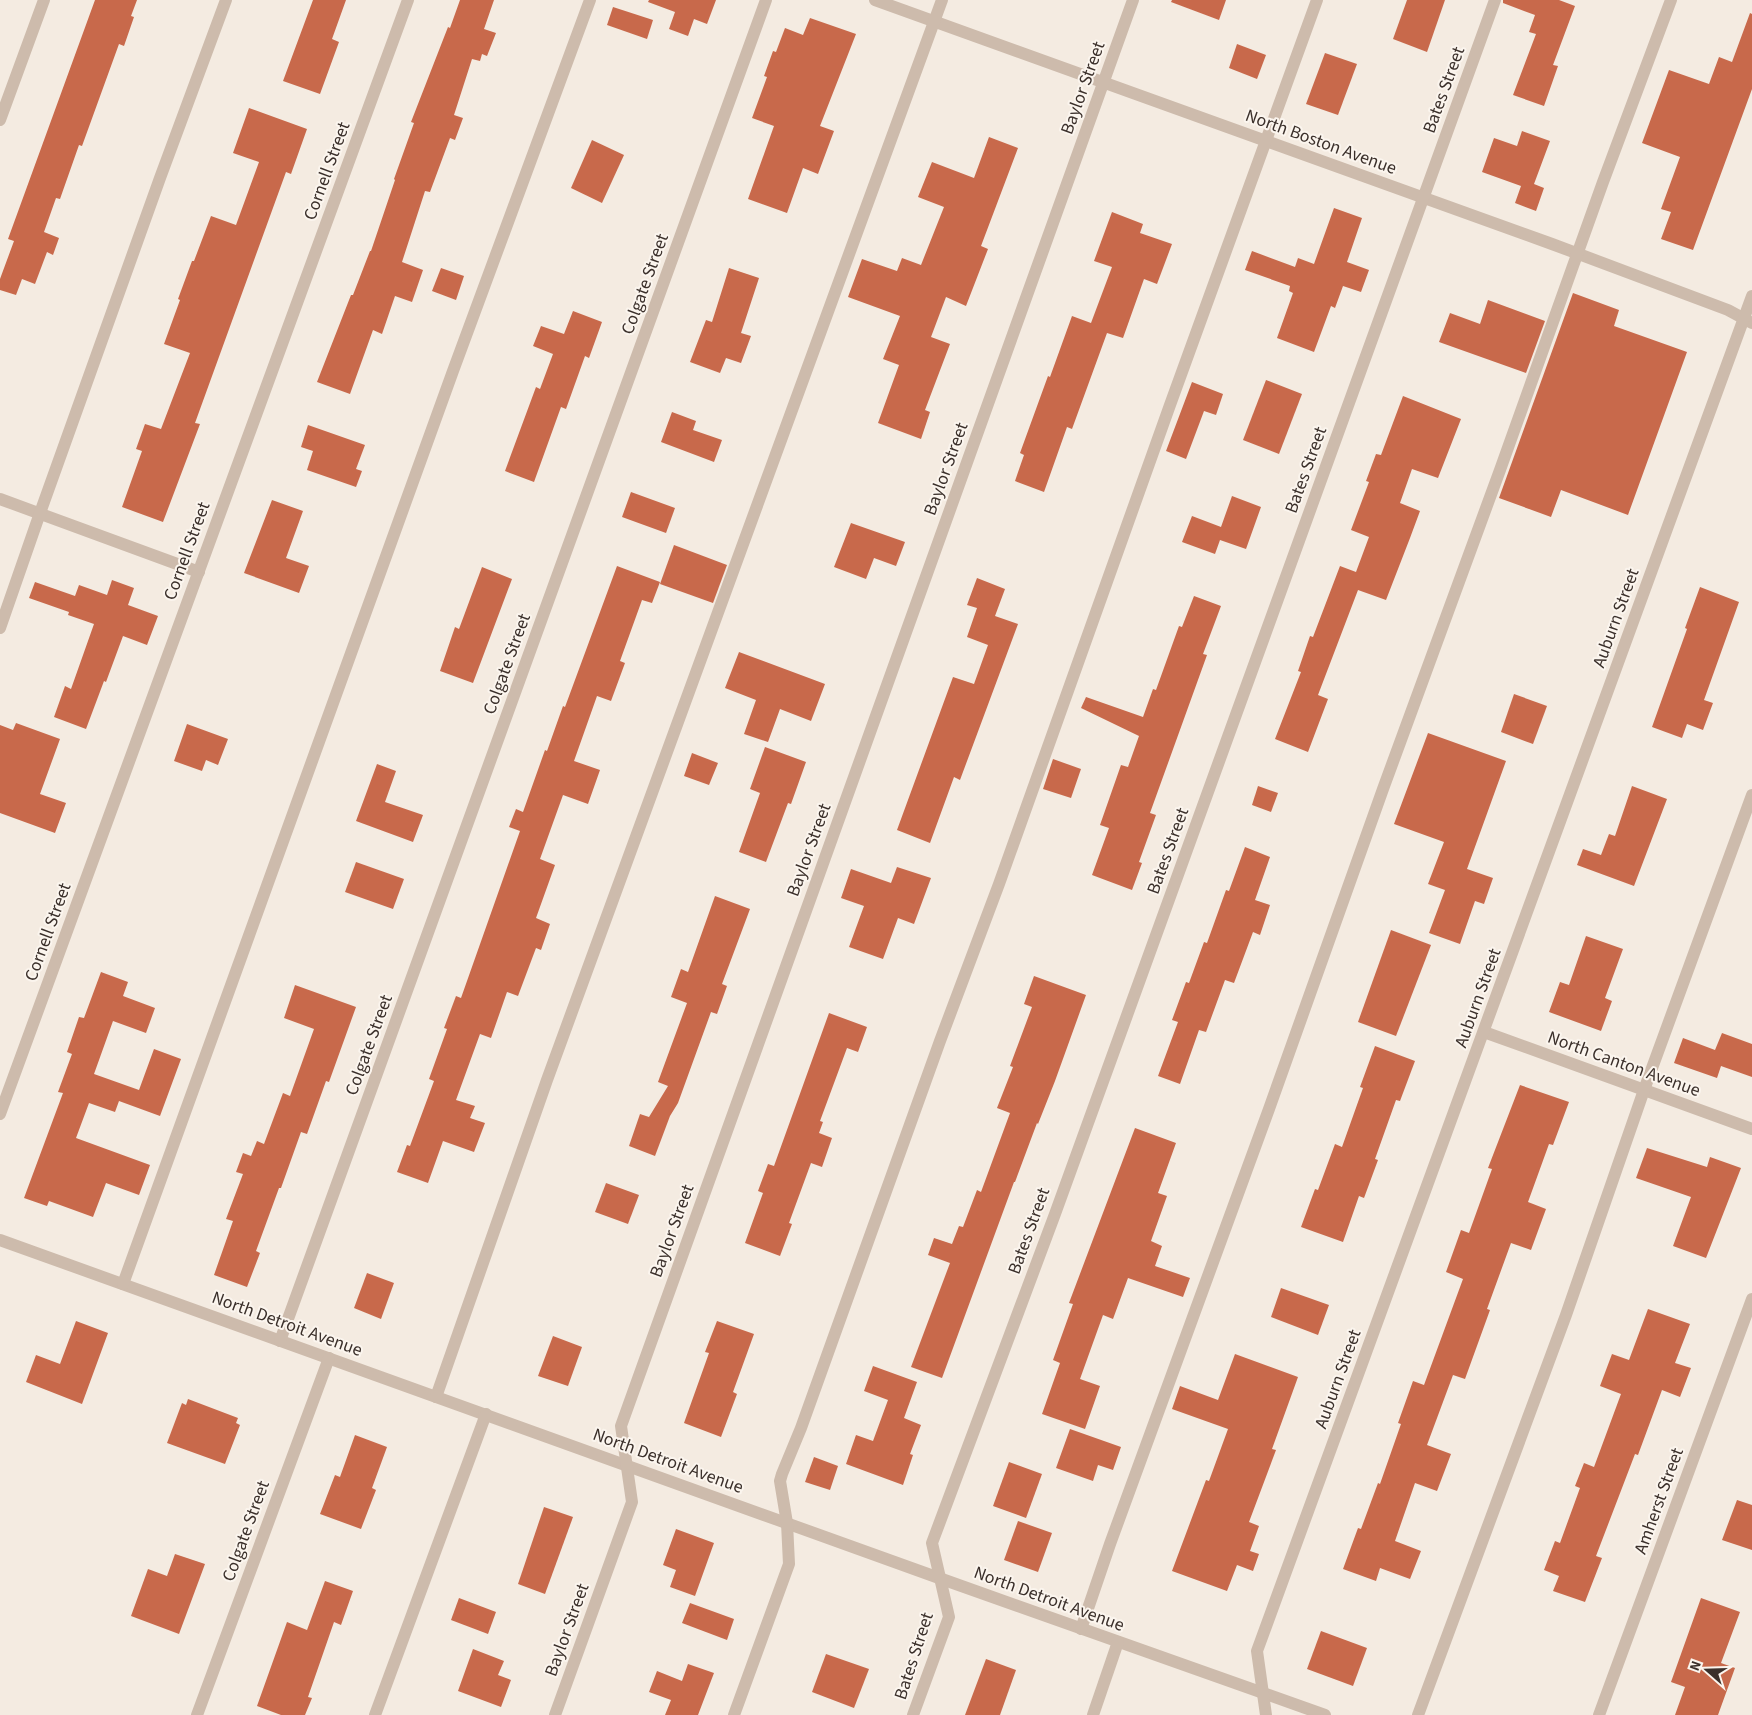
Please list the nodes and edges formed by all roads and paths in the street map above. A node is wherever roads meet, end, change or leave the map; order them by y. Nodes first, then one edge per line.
1 (44, 0) edge
2 (226, 0) edge
3 (408, 0) edge
4 (590, 0) edge
5 (766, 0) edge
6 (875, 0) edge
7 (942, 0) edge
8 (1134, 0) edge
9 (1317, 0) edge
10 (1495, 0) edge
11 (1671, 0) edge
12 (935, 21) junction
13 (1104, 82) junction
14 (0, 120) edge
15 (1266, 141) junction
16 (1424, 198) junction
17 (1578, 254) junction
18 (1752, 296) edge
19 (1748, 321) edge
20 (0, 498) edge
21 (40, 513) junction
22 (198, 572) junction
23 (0, 628) edge
24 (1752, 795) edge
25 (1484, 1032) junction
26 (1644, 1090) junction
27 (0, 1114) edge
28 (1752, 1130) edge
29 (0, 1240) edge
30 (123, 1284) junction
31 (1752, 1299) edge
32 (280, 1341) junction
33 (329, 1358) junction
34 (436, 1397) junction
35 (486, 1414) junction
36 (627, 1464) junction
37 (787, 1523) junction
38 (940, 1578) junction
39 (1081, 1629) junction
40 (1118, 1642) junction
41 (1263, 1693) junction
42 (197, 1715) edge
43 (375, 1715) edge
44 (555, 1715) edge
45 (734, 1715) edge
46 (913, 1715) edge
47 (1093, 1715) edge
48 (1266, 1715) edge
49 (1325, 1715) edge
50 (1418, 1715) edge
51 (1599, 1715) edge

1 - 14 street
2 - 21 street
3 - 22 street, Cornell Street
4 - 30 street
5 - 32 street, Colgate Street
6 - 12 street, North Boston Avenue
7 - 12 street
8 - 13 street, Baylor Street
9 - 15 street
10 - 16 street, Bates Street
11 - 17 street
12 - 13 street, North Boston Avenue
12 - 34 street
13 - 15 street, North Boston Avenue
13 - 36 street, Baylor Street
15 - 16 street, North Boston Avenue
15 - 37 street
16 - 17 street, North Boston Avenue
16 - 38 street, Bates Street
17 - 19 street, North Boston Avenue
17 - 39 street
18 - 19 street, Auburn Street
19 - 25 street, Auburn Street
20 - 21 street
21 - 22 street
21 - 23 street
22 - 27 street, Cornell Street
24 - 26 street
25 - 26 street, North Canton Avenue
25 - 41 street, Auburn Street
26 - 28 street, North Canton Avenue
26 - 50 street
29 - 30 street, North Detroit Avenue
30 - 32 street, North Detroit Avenue
31 - 51 street, Amherst Street
32 - 33 street, North Detroit Avenue
33 - 34 street, North Detroit Avenue
33 - 42 street, Colgate Street
34 - 35 street, North Detroit Avenue
35 - 36 street, North Detroit Avenue
35 - 43 street
36 - 37 street, North Detroit Avenue
36 - 44 street, Baylor Street
37 - 38 street, North Detroit Avenue
37 - 45 street
38 - 39 street, North Detroit Avenue
38 - 46 street, Bates Street
39 - 40 street, North Detroit Avenue
40 - 41 street, North Detroit Avenue
40 - 47 street
41 - 48 street, Auburn Street
41 - 49 street, North Detroit Avenue

